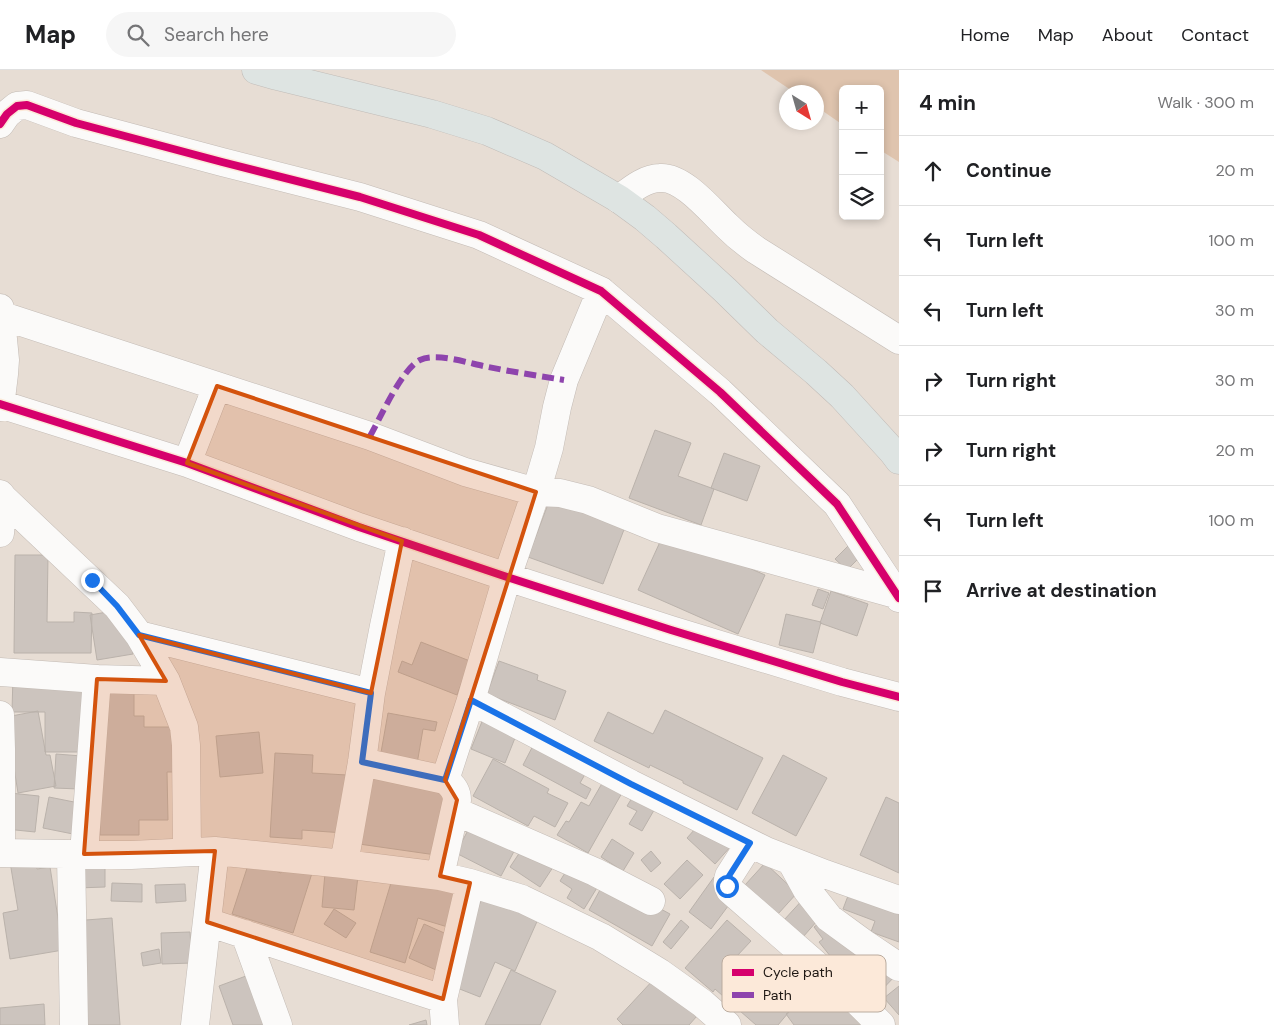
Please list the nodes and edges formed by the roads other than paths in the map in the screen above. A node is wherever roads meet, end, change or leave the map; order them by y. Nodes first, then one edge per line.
1 (256, 70) edge
2 (0, 124) edge
3 (619, 199) junction
4 (601, 291) junction
5 (0, 308) edge
6 (0, 315) edge
7 (899, 340) edge
8 (217, 386) junction
9 (0, 405) edge
10 (899, 460) edge
11 (186, 463) junction
12 (536, 492) junction
13 (2, 496) edge
14 (0, 533) edge
15 (402, 541) junction
16 (507, 577) junction
17 (898, 596) edge
18 (139, 635) junction
19 (0, 672) edge
20 (97, 679) junction
21 (166, 681) junction
22 (371, 693) junction
23 (899, 697) edge
24 (471, 700) junction
25 (0, 715) edge
26 (362, 762) junction
27 (445, 780) junction
28 (456, 811) junction
29 (750, 843) junction
30 (215, 851) junction
31 (188, 852) junction
32 (1, 853) edge
33 (78, 854) junction
34 (792, 861) junction
35 (344, 864) junction
36 (440, 876) junction
37 (470, 883) junction
38 (899, 900) edge
39 (651, 901) dead end
40 (207, 922) junction
41 (245, 934) junction
42 (805, 955) edge
43 (881, 955) edge
44 (886, 958) edge
45 (899, 967) edge
46 (444, 1012) edge
47 (868, 1012) edge
48 (74, 1025) edge
49 (195, 1025) edge
50 (278, 1025) edge
51 (727, 1025) edge
52 (881, 1025) edge

1 - 3 main road
2 - 4 street
3 - 7 street
3 - 10 main road
4 - 12 street
4 - 17 street
5 - 6 street
6 - 8 street
6 - 9 street
8 - 11 street
8 - 12 street
9 - 11 street
11 - 15 street
12 - 16 street
12 - 17 street
13 - 14 street
13 - 18 street
15 - 16 street
15 - 22 street
16 - 23 street
16 - 24 street
18 - 21 street
18 - 22 street
19 - 20 street
20 - 21 street
20 - 33 street
21 - 31 street
22 - 26 street
24 - 27 street
24 - 29 street
25 - 32 street
26 - 27 street
26 - 35 street
27 - 28 street
28 - 36 street
28 - 39 street
29 - 34 street
29 - 42 street
30 - 31 street
30 - 35 street
30 - 40 street
31 - 33 street
32 - 33 street
33 - 48 street
34 - 38 street
34 - 43 street
35 - 36 street
36 - 37 street
37 - 46 street
37 - 51 street
40 - 41 street
40 - 49 street
41 - 46 street
41 - 50 street
44 - 45 street
47 - 52 street

